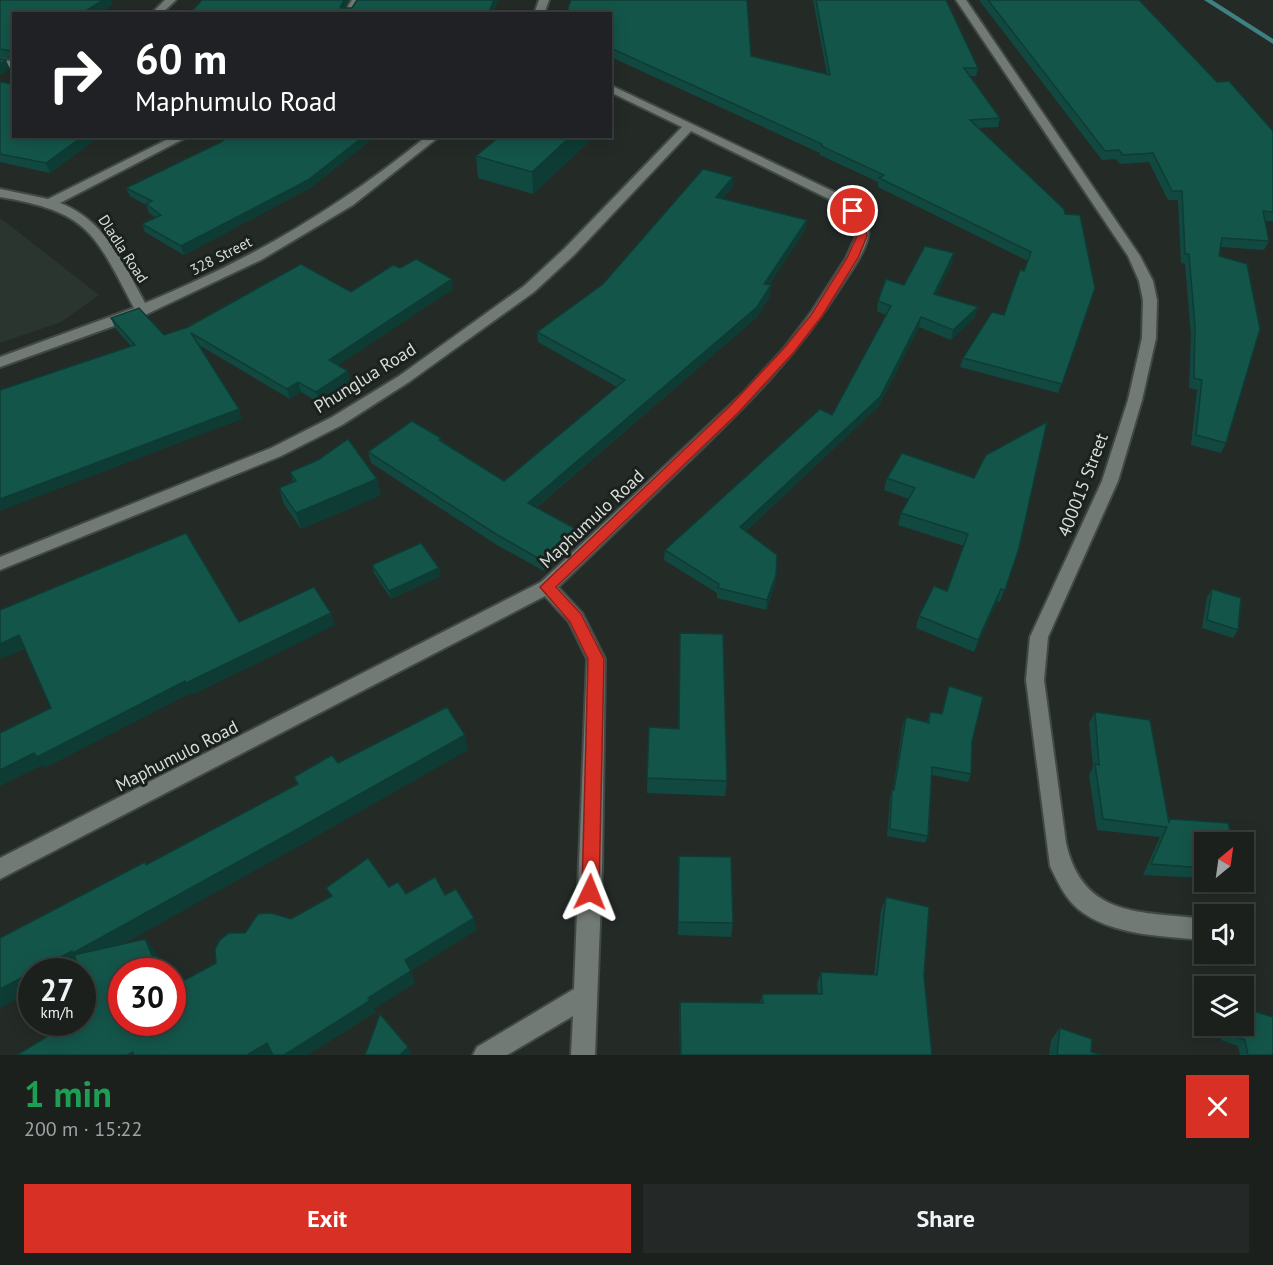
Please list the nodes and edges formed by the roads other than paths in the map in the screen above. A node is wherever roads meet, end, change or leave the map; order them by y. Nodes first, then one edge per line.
1 (171, 0) edge
2 (961, 0) edge
3 (157, 12) edge
4 (612, 89) edge
5 (689, 127) junction
6 (180, 138) edge
7 (432, 138) edge
8 (0, 193) edge
9 (50, 203) junction
10 (142, 311) junction
11 (0, 362) edge
12 (0, 564) edge
13 (547, 587) junction
14 (0, 869) edge
15 (1194, 928) edge
16 (585, 996) junction
17 (485, 1055) edge
18 (583, 1055) edge

1 - 3 street
2 - 15 street, 400015 Street
4 - 5 street, Maphumulo Road
5 - 12 street, Phunglua Road
5 - 13 street, Maphumulo Road
6 - 9 street
7 - 10 street, 328 Street
8 - 9 street, Dladla Road
9 - 10 street, Dladla Road
10 - 11 street, 328 Street
13 - 14 street, Maphumulo Road
13 - 16 street
16 - 17 street
16 - 18 street

